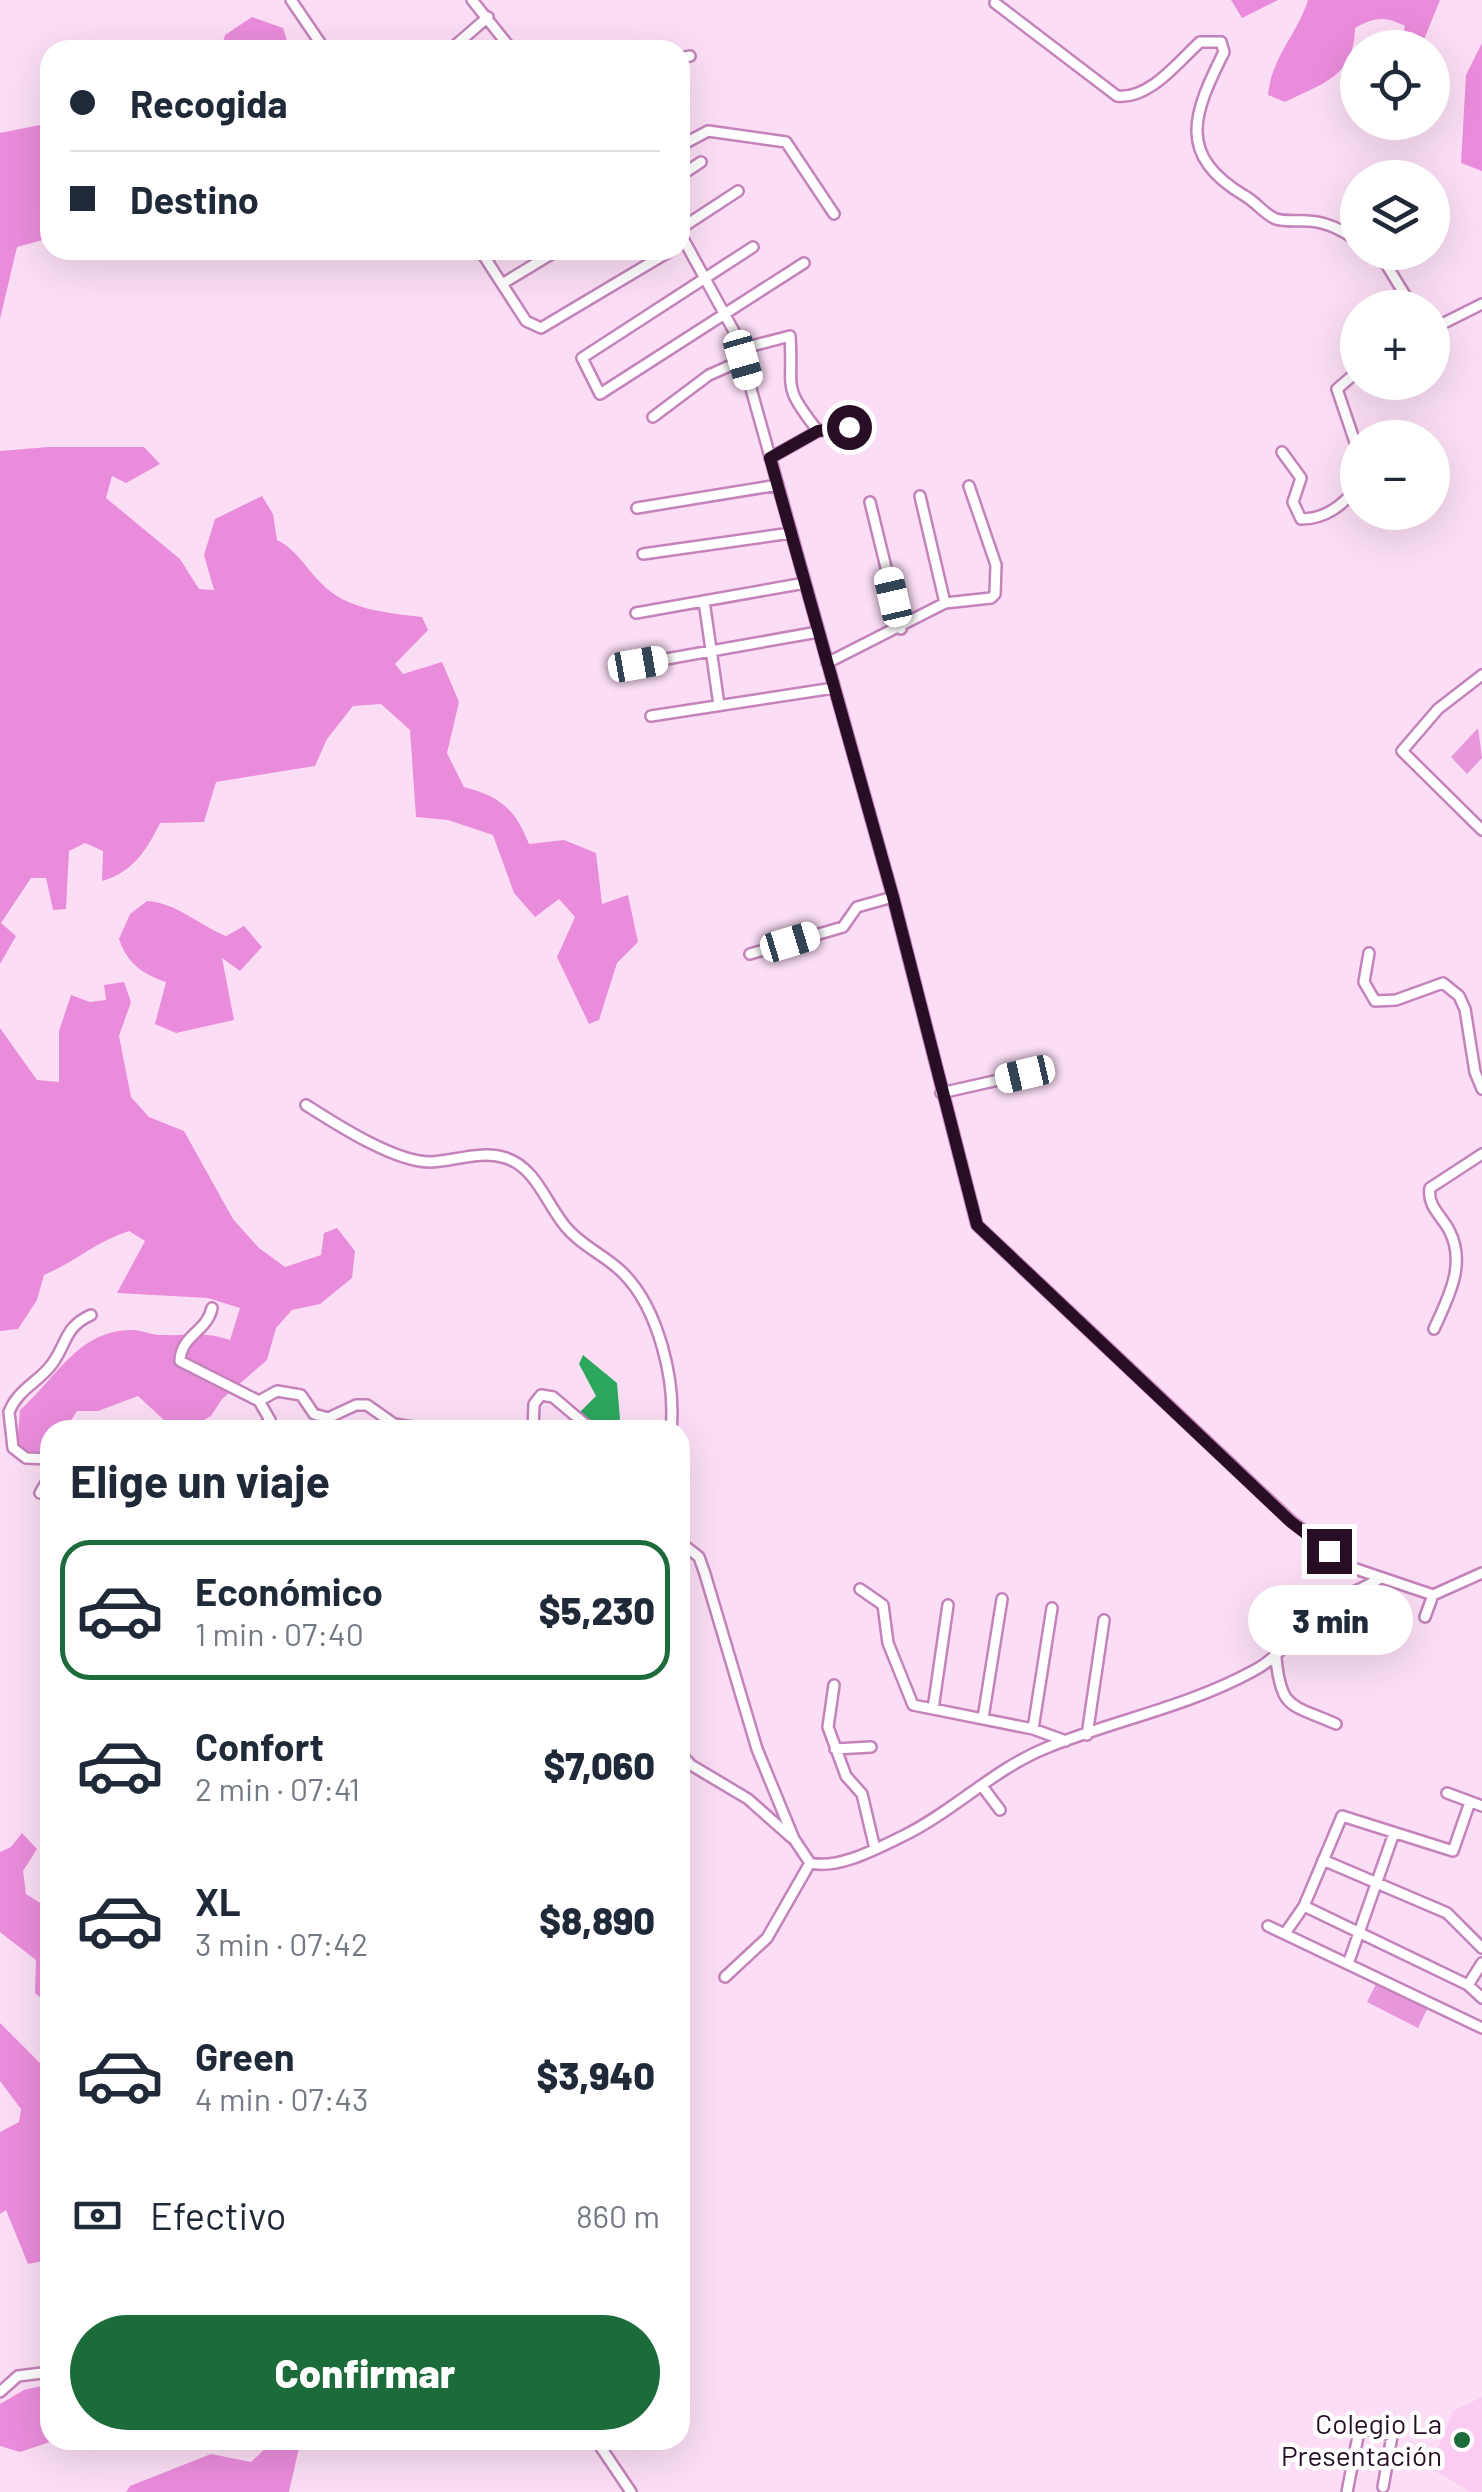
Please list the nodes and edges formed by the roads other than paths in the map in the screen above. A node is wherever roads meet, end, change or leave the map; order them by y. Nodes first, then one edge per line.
1 (291, 0) edge
2 (472, 0) edge
3 (995, 3) dead end
4 (488, 16) junction
5 (318, 40) edge
6 (461, 40) edge
7 (505, 40) edge
8 (690, 141) edge
9 (701, 162) dead end
10 (690, 169) edge
11 (738, 191) dead end
12 (834, 214) dead end
13 (1340, 229) edge
14 (690, 230) edge
15 (753, 247) dead end
16 (690, 252) edge
17 (486, 260) edge
18 (542, 260) edge
19 (655, 260) edge
20 (804, 263) dead end
21 (705, 277) junction
22 (502, 284) junction
23 (1482, 304) edge
24 (728, 314) junction
25 (1450, 320) edge
26 (741, 354) junction
27 (653, 416) dead end
28 (849, 427) dead end
29 (818, 431) junction
30 (1282, 452) dead end
31 (770, 458) junction
32 (778, 486) junction
33 (969, 486) dead end
34 (920, 496) dead end
35 (870, 502) dead end
36 (1340, 506) edge
37 (637, 508) dead end
38 (791, 533) junction
39 (643, 554) dead end
40 (805, 583) junction
41 (704, 601) junction
42 (945, 603) junction
43 (636, 613) dead end
44 (900, 629) junction
45 (818, 632) junction
46 (710, 652) junction
47 (827, 663) junction
48 (638, 664) dead end
49 (1482, 676) edge
50 (834, 688) junction
51 (719, 705) junction
52 (651, 716) dead end
53 (1482, 830) edge
54 (893, 897) junction
55 (1369, 953) dead end
56 (750, 954) dead end
57 (1478, 1053) edge
58 (1025, 1074) dead end
59 (1482, 1089) edge
60 (941, 1093) junction
61 (306, 1105) dead end
62 (1482, 1154) edge
63 (212, 1308) dead end
64 (91, 1316) dead end
65 (1434, 1329) dead end
66 (260, 1401) junction
67 (270, 1420) edge
68 (388, 1420) edge
69 (533, 1420) edge
70 (580, 1420) edge
71 (671, 1420) edge
72 (40, 1459) edge
73 (690, 1551) edge
74 (1482, 1573) edge
75 (1380, 1578) junction
76 (860, 1589) dead end
77 (1433, 1595) junction
78 (1002, 1600) dead end
79 (948, 1605) dead end
80 (1052, 1608) dead end
81 (1425, 1617) dead end
82 (1104, 1620) dead end
83 (1276, 1658) junction
84 (834, 1685) dead end
85 (933, 1709) junction
86 (983, 1718) junction
87 (1336, 1724) dead end
88 (1033, 1729) junction
89 (1087, 1734) junction
90 (1066, 1741) junction
91 (871, 1747) dead end
92 (835, 1749) junction
93 (690, 1764) edge
94 (982, 1786) junction
95 (1447, 1794) dead end
96 (1470, 1802) junction
97 (1482, 1806) edge
98 (1000, 1810) dead end
99 (1394, 1834) junction
100 (794, 1840) junction
101 (875, 1849) junction
102 (1324, 1860) junction
103 (810, 1862) junction
104 (1376, 1881) junction
105 (1304, 1906) junction
106 (1268, 1926) dead end
107 (1360, 1931) junction
108 (1286, 1932) junction
109 (1482, 1948) edge
110 (1349, 1962) junction
111 (1482, 1964) edge
112 (725, 1977) dead end
113 (1468, 1985) junction
114 (1482, 1998) edge
115 (1482, 2028) edge
116 (40, 2373) edge
117 (0, 2392) edge
118 (603, 2450) edge
119 (1383, 2486) dead end
120 (631, 2492) edge
121 (1347, 2492) edge

1 - 5 street
2 - 4 street
3 - 13 street
4 - 6 street
4 - 7 street
8 - 12 street
9 - 10 street
11 - 14 street
15 - 21 street
16 - 21 street
17 - 22 street
18 - 22 street
19 - 22 street
20 - 24 street
21 - 24 street
21 - 24 street
23 - 25 street
24 - 26 street
26 - 27 street
26 - 29 street
26 - 31 street
28 - 29 street
29 - 31 street
30 - 36 street
31 - 32 street
32 - 37 street
32 - 38 street
33 - 42 street
34 - 42 street
35 - 44 street
38 - 39 street
38 - 40 street
40 - 41 street
40 - 45 street
41 - 43 street
41 - 46 street
42 - 44 street
44 - 47 street
45 - 46 street
45 - 47 street
46 - 48 street
46 - 51 street
47 - 50 street
49 - 53 street
50 - 51 street
50 - 54 street
51 - 52 street
54 - 56 street
54 - 60 street
55 - 57 street
57 - 59 street
58 - 60 street
60 - 75 street
61 - 71 street
62 - 65 street
63 - 66 street
64 - 72 street
66 - 67 street
66 - 68 street
69 - 70 street
73 - 100 street
74 - 77 street
75 - 77 street
75 - 83 street
76 - 85 street
77 - 81 street
78 - 86 street
79 - 85 street
80 - 88 street
82 - 89 street
83 - 87 street
83 - 89 street
84 - 92 street
85 - 86 street
86 - 88 street
88 - 90 street
89 - 90 street
90 - 94 street
91 - 92 street
92 - 101 street
93 - 100 street
94 - 98 street
94 - 101 street
95 - 96 street
96 - 97 street
96 - 99 street
99 - 102 street
99 - 104 street
100 - 103 street
101 - 103 street
102 - 104 street
102 - 105 street
103 - 112 street
104 - 107 street
104 - 109 street
105 - 107 street
105 - 108 street
106 - 108 street
107 - 110 street
107 - 113 street
108 - 110 street
110 - 115 street
111 - 113 street
113 - 114 street
116 - 117 street
118 - 120 street
119 - 121 street

